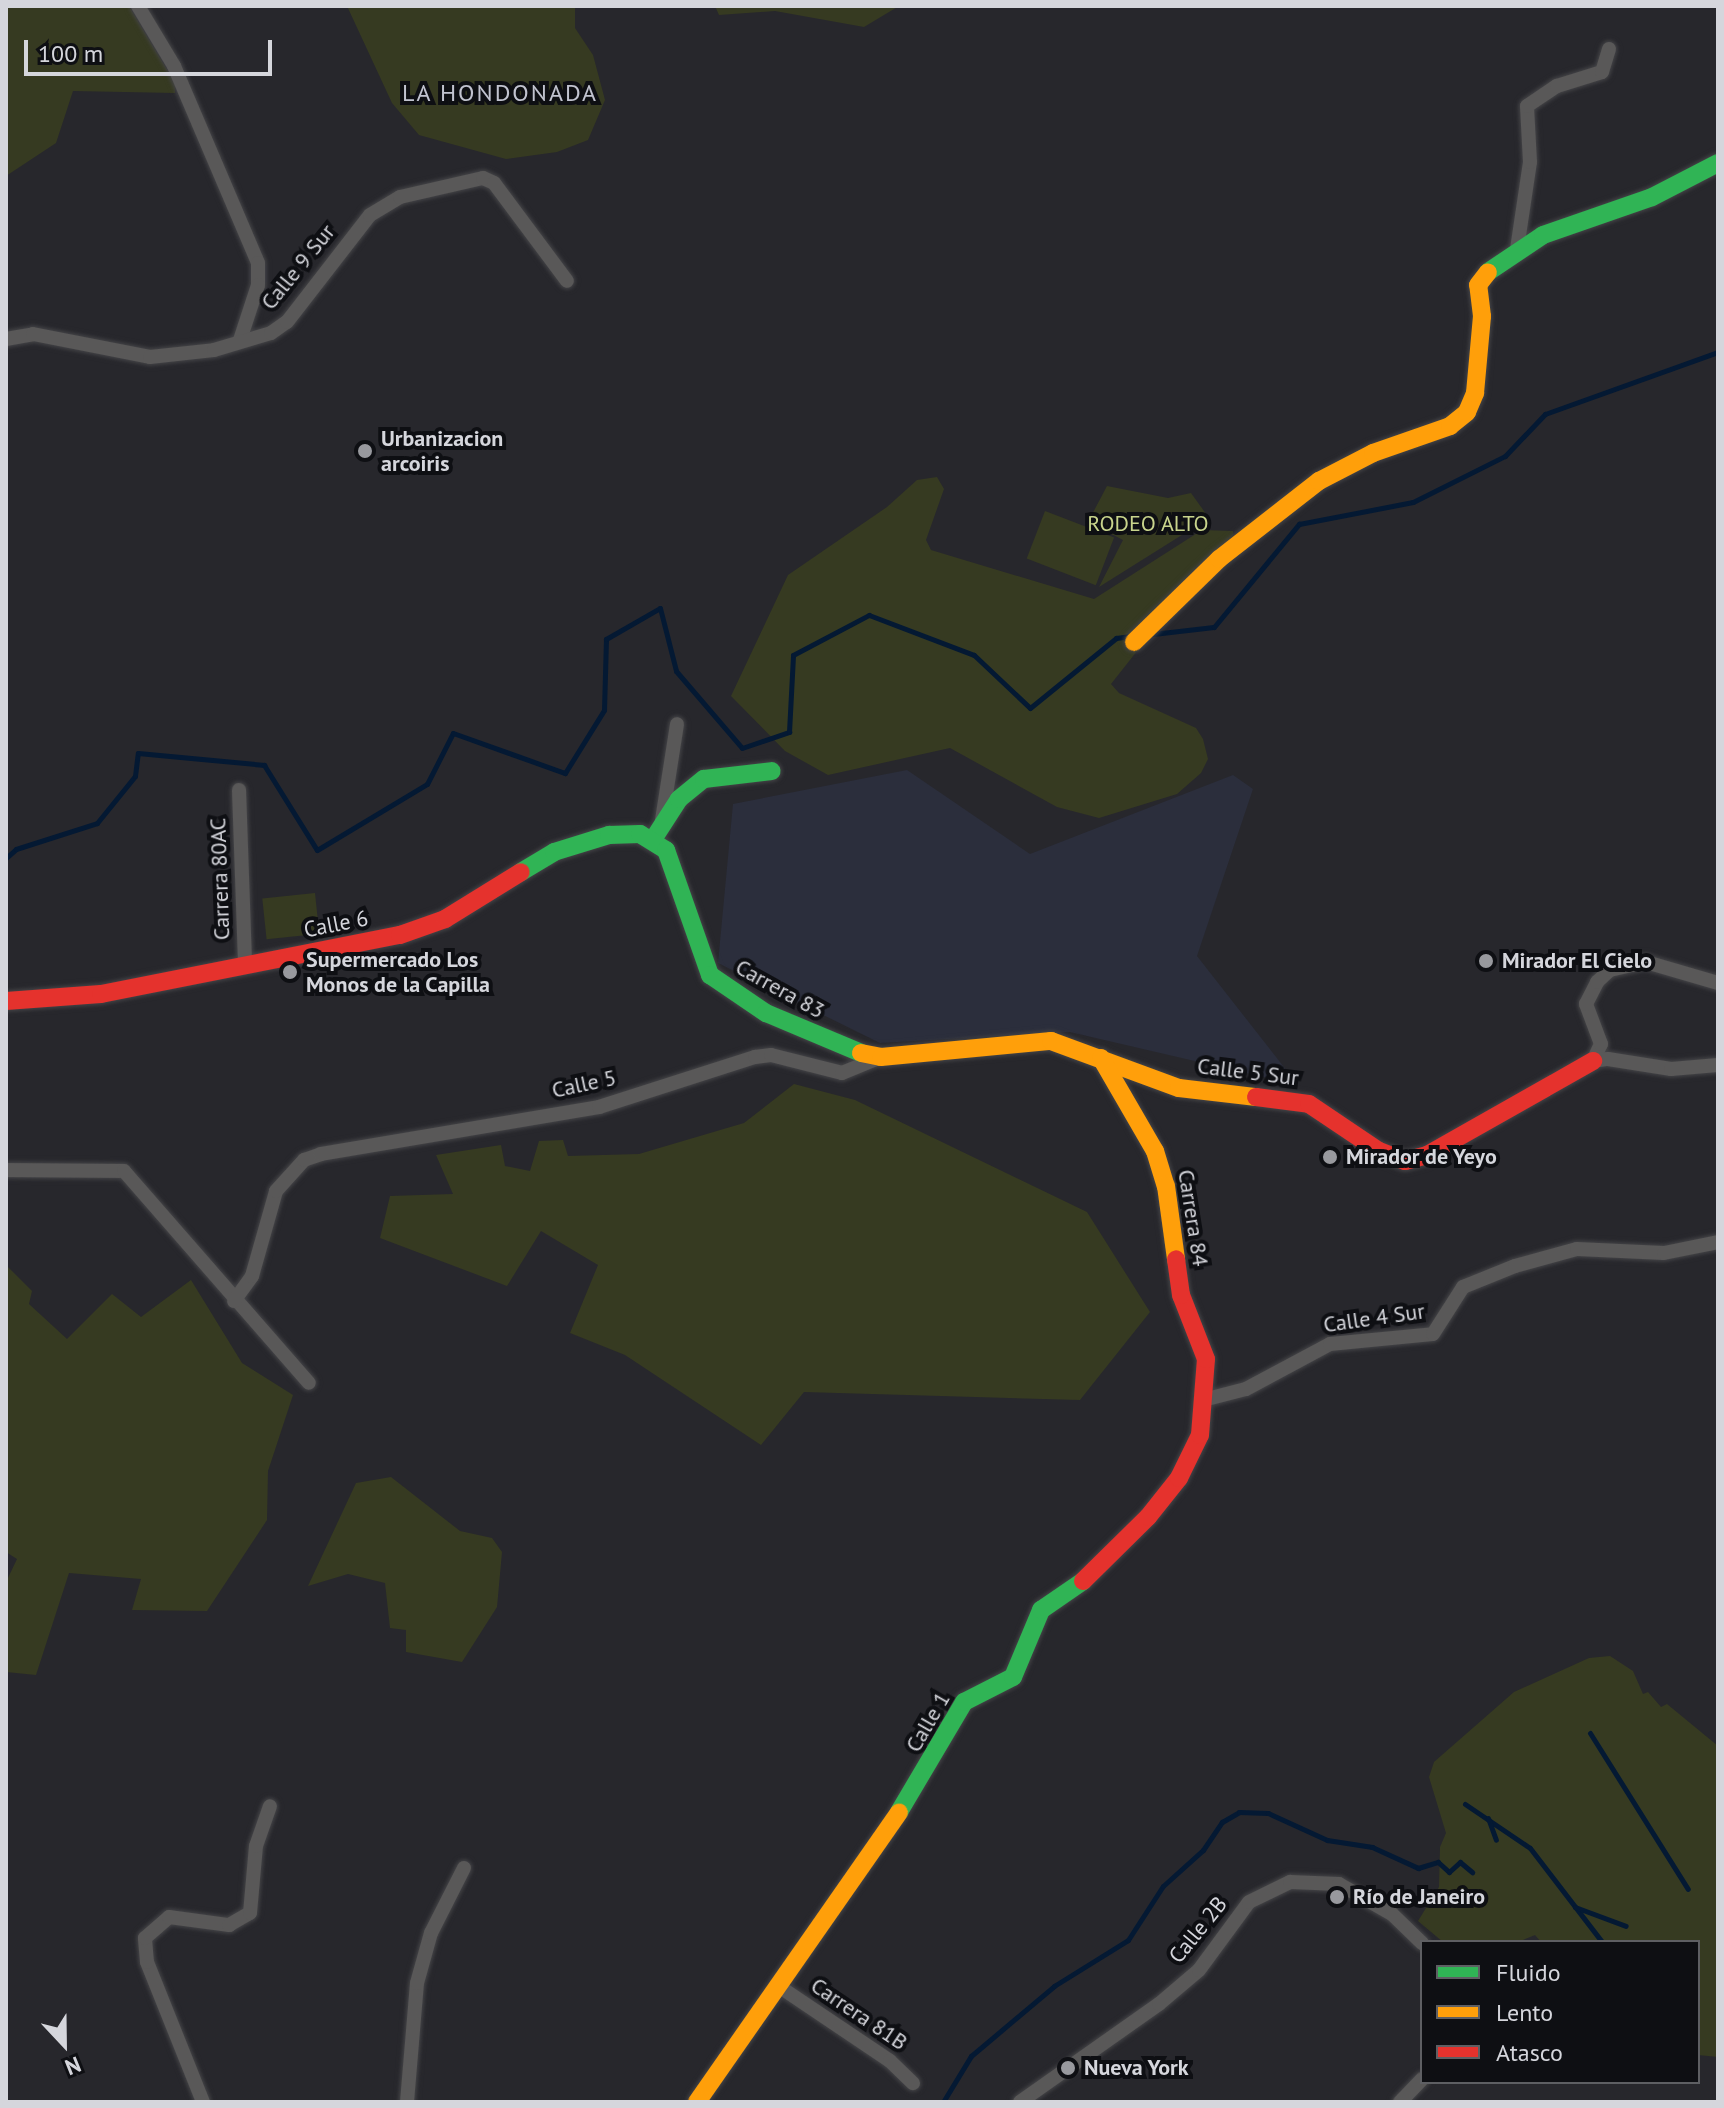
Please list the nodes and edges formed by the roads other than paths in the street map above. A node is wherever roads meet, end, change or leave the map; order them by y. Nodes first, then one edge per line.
1 (138, 6) edge
2 (1609, 49) dead end
3 (1718, 163) edge
4 (1517, 249) junction
5 (567, 281) dead end
6 (6, 339) edge
7 (240, 340) junction
8 (1134, 642) dead end
9 (677, 724) dead end
10 (772, 771) dead end
11 (239, 790) dead end
12 (658, 833) junction
13 (245, 966) junction
14 (1715, 979) edge
15 (6, 1001) edge
16 (881, 1057) junction
17 (1101, 1058) junction
18 (1593, 1061) junction
19 (1718, 1065) edge
20 (6, 1170) edge
21 (1718, 1242) edge
22 (234, 1301) junction
23 (1204, 1347) joint
24 (309, 1383) dead end
25 (1207, 1399) junction
26 (270, 1806) dead end
27 (464, 1868) dead end
28 (1420, 1941) edge
29 (777, 1985) junction
30 (1420, 2081) edge
31 (913, 2083) dead end
32 (203, 2102) edge
33 (407, 2102) edge
34 (697, 2102) edge
35 (1020, 2102) edge
36 (1400, 2102) edge

1 - 7 street
2 - 4 street
3 - 4 street
4 - 8 street
5 - 7 street, Calle 9 Sur
6 - 7 street, Calle 9 Sur
9 - 12 street
10 - 12 street
11 - 13 street, Carrera 80AC
12 - 13 street, Calle 6
12 - 16 street, Carrera 83
13 - 15 street, Calle 6
14 - 18 street
16 - 17 street, Calle 5 Sur
16 - 22 street, Calle 5
17 - 18 street, Calle 5 Sur
17 - 23 street, Carrera 84
18 - 19 street
20 - 22 street
21 - 25 street, Calle 4 Sur
22 - 24 street
23 - 25 street, Calle 1
25 - 29 street, Calle 1
26 - 32 street
27 - 33 street
28 - 35 street, Calle 2B
29 - 31 street, Carrera 81B
29 - 34 street, Calle 1
30 - 36 street

